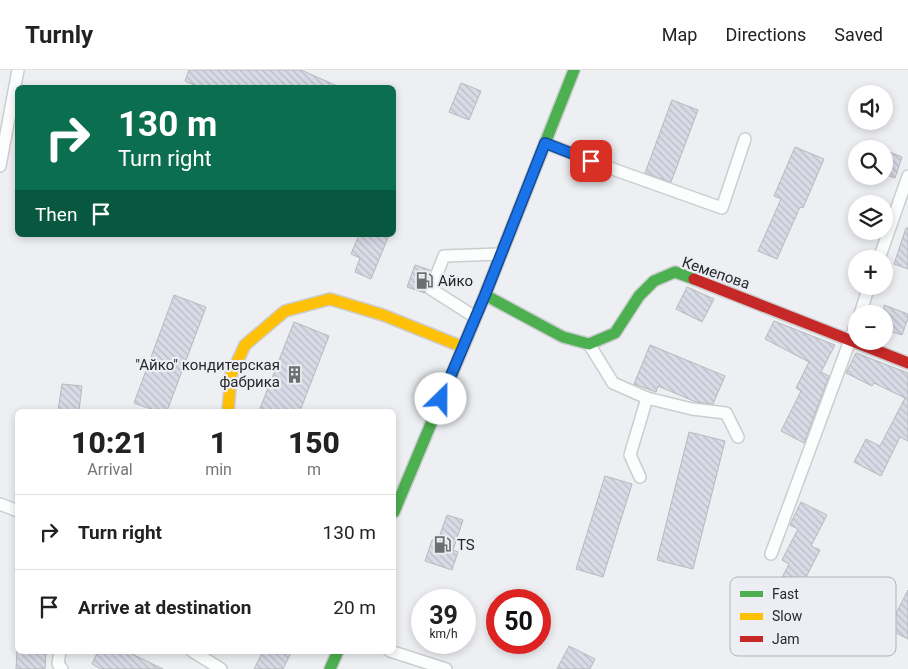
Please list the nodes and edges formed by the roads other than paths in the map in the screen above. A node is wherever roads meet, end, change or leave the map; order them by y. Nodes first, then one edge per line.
1 (18, 70) edge
2 (574, 70) edge
3 (6, 108) edge
4 (745, 139) dead end
5 (545, 143) junction
6 (0, 166) edge
7 (908, 176) edge
8 (882, 250) edge
9 (501, 254) junction
10 (485, 295) junction
11 (475, 318) junction
12 (848, 339) edge
13 (588, 344) junction
14 (848, 345) edge
15 (463, 347) junction
16 (875, 350) edge
17 (908, 363) edge
18 (647, 398) junction
19 (228, 409) edge
20 (738, 438) dead end
21 (640, 477) dead end
22 (396, 482) edge
23 (405, 486) junction
24 (0, 504) edge
25 (396, 507) edge
26 (15, 510) edge
27 (771, 554) dead end
28 (396, 653) edge
29 (60, 654) edge
30 (197, 654) edge
31 (337, 654) edge
32 (62, 669) edge
33 (220, 669) edge
34 (330, 669) edge
35 (446, 669) edge

1 - 3 street
2 - 5 street
3 - 6 street
4 - 5 street
5 - 9 street
7 - 8 street
9 - 10 street
9 - 11 street
10 - 11 street
10 - 13 street
11 - 15 street
12 - 13 street, Кемепова
13 - 18 street
14 - 27 street
15 - 19 street
15 - 23 street
16 - 17 street, Кемепова
18 - 20 street
18 - 21 street
22 - 23 street
23 - 25 street
24 - 26 street
28 - 35 street
29 - 32 street
30 - 33 street
31 - 34 street

